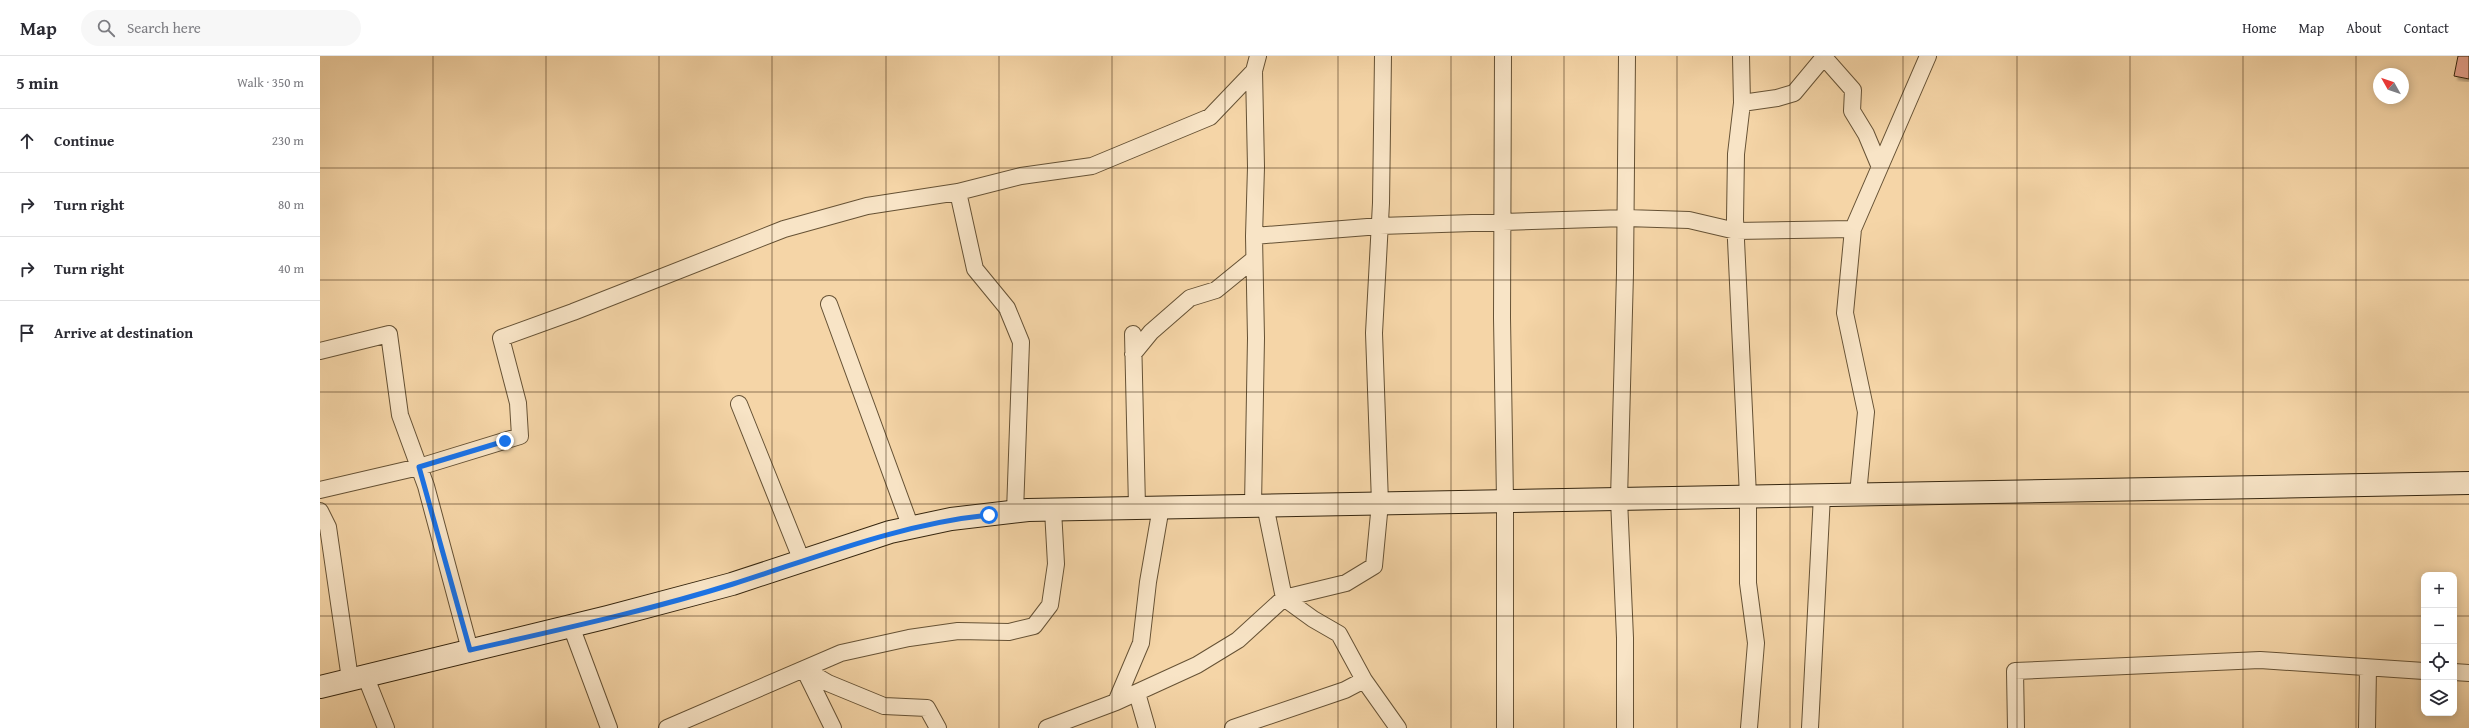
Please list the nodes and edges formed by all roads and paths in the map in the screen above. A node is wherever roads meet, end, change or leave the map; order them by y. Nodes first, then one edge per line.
1 (1383, 56) edge
2 (1503, 56) edge
3 (1627, 56) edge
4 (1741, 56) edge
5 (1928, 56) edge
6 (1823, 57) edge
7 (1256, 63) edge
8 (1742, 102) junction
9 (1880, 165) junction
10 (958, 192) junction
11 (1626, 218) junction
12 (1503, 223) junction
13 (1380, 226) junction
14 (1852, 229) junction
15 (1736, 231) junction
16 (1254, 236) junction
17 (1254, 258) junction
18 (829, 304) dead end
19 (1133, 334) dead end
20 (320, 351) edge
21 (1134, 354) junction
22 (739, 404) dead end
23 (419, 467) junction
24 (2469, 483) edge
25 (320, 490) edge
26 (1858, 494) junction
27 (1822, 495) junction
28 (1748, 496) junction
29 (1619, 499) junction
30 (1505, 500) junction
31 (1380, 503) junction
32 (1259, 505) junction
33 (1137, 507) junction
34 (1161, 507) junction
35 (1053, 510) junction
36 (320, 511) edge
37 (1015, 512) junction
38 (912, 528) junction
39 (802, 561) junction
40 (1284, 598) junction
41 (571, 626) junction
42 (470, 650) junction
43 (2368, 668) junction
44 (804, 669) junction
45 (2421, 671) edge
46 (2457, 672) edge
47 (2469, 673) edge
48 (358, 677) junction
49 (1364, 680) junction
50 (320, 687) edge
51 (1137, 693) junction
52 (1116, 702) junction
53 (386, 728) edge
54 (609, 728) edge
55 (667, 728) edge
56 (833, 728) edge
57 (938, 728) edge
58 (1047, 728) edge
59 (1147, 728) edge
60 (1233, 728) edge
61 (1398, 728) edge
62 (1505, 728) edge
63 (1625, 728) edge
64 (1749, 728) edge
65 (1810, 728) edge
66 (2016, 728) edge
67 (2367, 728) edge

1 - 13 street
2 - 12 street
3 - 11 street
4 - 8 street
5 - 9 street
6 - 8 street
6 - 9 street
7 - 10 street
7 - 16 street
8 - 15 street
9 - 14 street
10 - 23 street
10 - 37 street
11 - 12 street
11 - 15 street
11 - 29 street
12 - 13 street
12 - 30 street
13 - 16 street
13 - 31 street
14 - 15 street
14 - 26 street
15 - 28 street
16 - 17 street
17 - 21 street
17 - 32 street
18 - 38 street
19 - 21 street
20 - 23 street
21 - 33 street
22 - 39 street
23 - 25 street
23 - 42 street
24 - 26 main road
26 - 27 main road
27 - 28 main road
27 - 65 street
28 - 29 main road
28 - 64 street
29 - 30 main road
29 - 63 street
30 - 31 main road
30 - 62 street
31 - 32 main road
31 - 40 street
32 - 34 main road
32 - 40 street
33 - 34 main road
33 - 35 main road
34 - 52 street
35 - 37 main road
35 - 44 street
36 - 48 street
37 - 38 main road
38 - 39 main road
39 - 41 main road
40 - 49 street
40 - 51 street
41 - 42 main road
41 - 54 street
42 - 48 main road
43 - 45 street
43 - 66 street
43 - 67 street
44 - 55 street
44 - 56 street
44 - 57 street
46 - 47 street
48 - 50 main road
48 - 53 street
49 - 60 street
49 - 61 street
51 - 52 street
51 - 59 street
52 - 58 street

